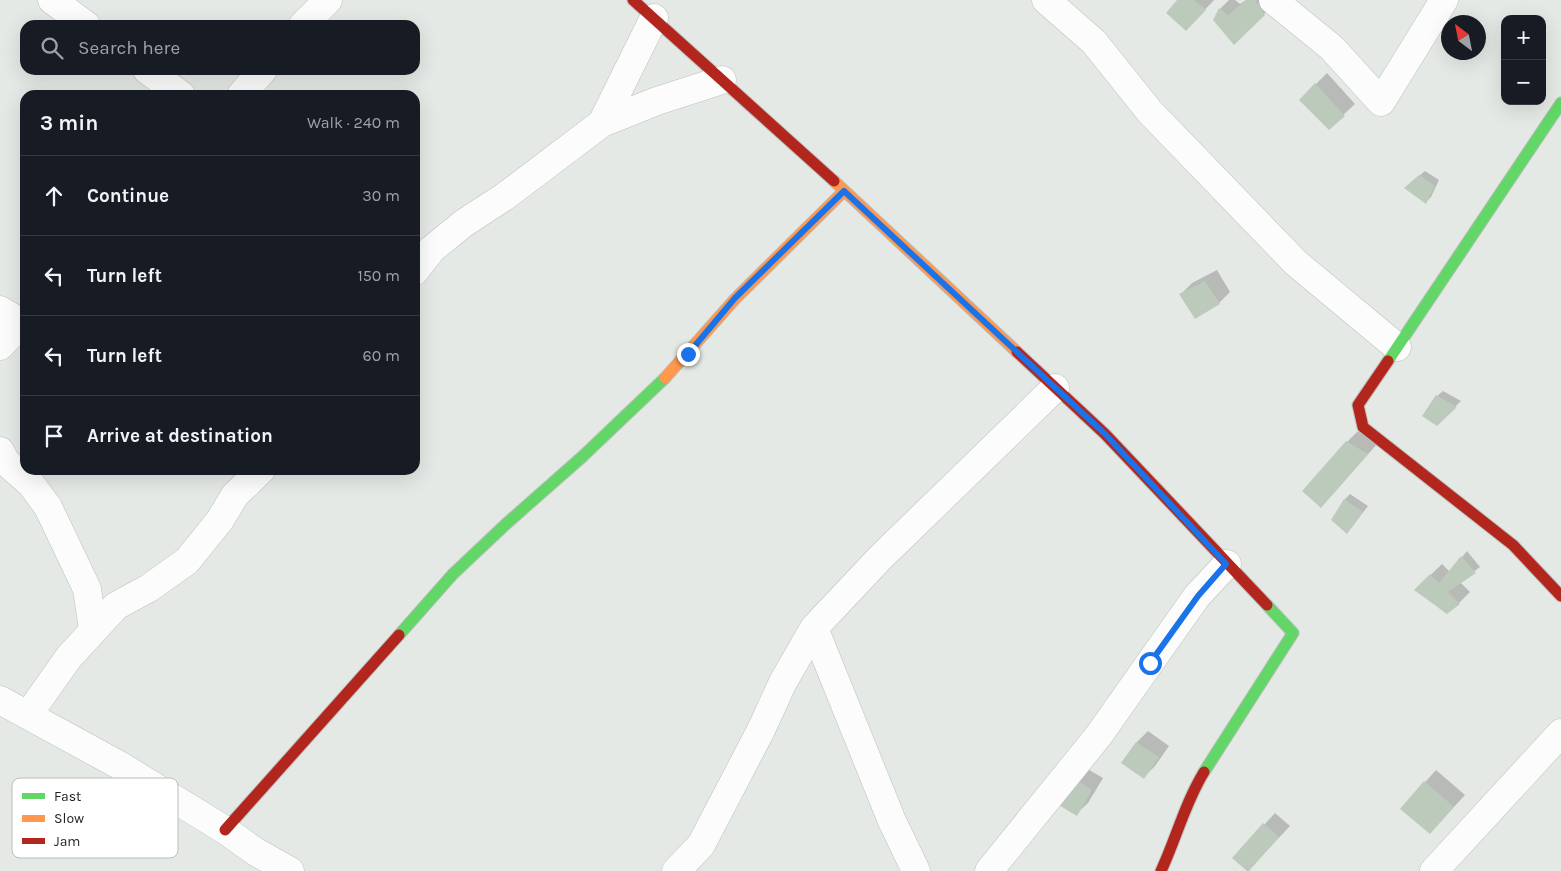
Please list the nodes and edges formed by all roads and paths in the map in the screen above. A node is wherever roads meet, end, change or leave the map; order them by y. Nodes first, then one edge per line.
1 (52, 0) edge
2 (328, 0) edge
3 (634, 0) edge
4 (1046, 0) edge
5 (1273, 0) edge
6 (1444, 0) edge
7 (654, 18) junction
8 (79, 20) edge
9 (308, 20) edge
10 (154, 75) edge
11 (259, 75) edge
12 (722, 80) junction
13 (175, 90) edge
14 (245, 90) edge
15 (1561, 104) edge
16 (602, 123) junction
17 (844, 191) junction
18 (420, 234) edge
19 (449, 235) junction
20 (420, 265) edge
21 (15, 320) edge
22 (0, 346) edge
23 (1397, 347) junction
24 (1055, 388) junction
25 (0, 451) edge
26 (20, 474) edge
27 (21, 475) edge
28 (249, 475) edge
29 (232, 482) edge
30 (1226, 564) junction
31 (1561, 596) edge
32 (814, 628) junction
33 (93, 630) junction
34 (0, 700) edge
35 (28, 715) junction
36 (1561, 733) edge
37 (140, 778) edge
38 (178, 801) edge
39 (225, 830) junction
40 (290, 871) edge
41 (676, 871) edge
42 (916, 871) edge
43 (989, 871) edge
44 (1161, 871) edge
45 (1434, 871) edge

1 - 8 street
2 - 9 street
3 - 7 street
4 - 23 street
5 - 6 street
7 - 12 street
7 - 16 street
10 - 13 street
11 - 14 street
12 - 16 street
12 - 17 street
15 - 23 street
16 - 19 street
17 - 24 street
17 - 39 street
18 - 19 street
19 - 20 street
21 - 22 street
23 - 31 street
24 - 30 street
24 - 32 street
25 - 26 street
27 - 33 street
28 - 29 street
29 - 33 street
30 - 43 street
30 - 44 street
32 - 41 street
32 - 42 street
33 - 35 street
34 - 35 street
35 - 37 street
36 - 45 street
38 - 39 street
39 - 40 street

